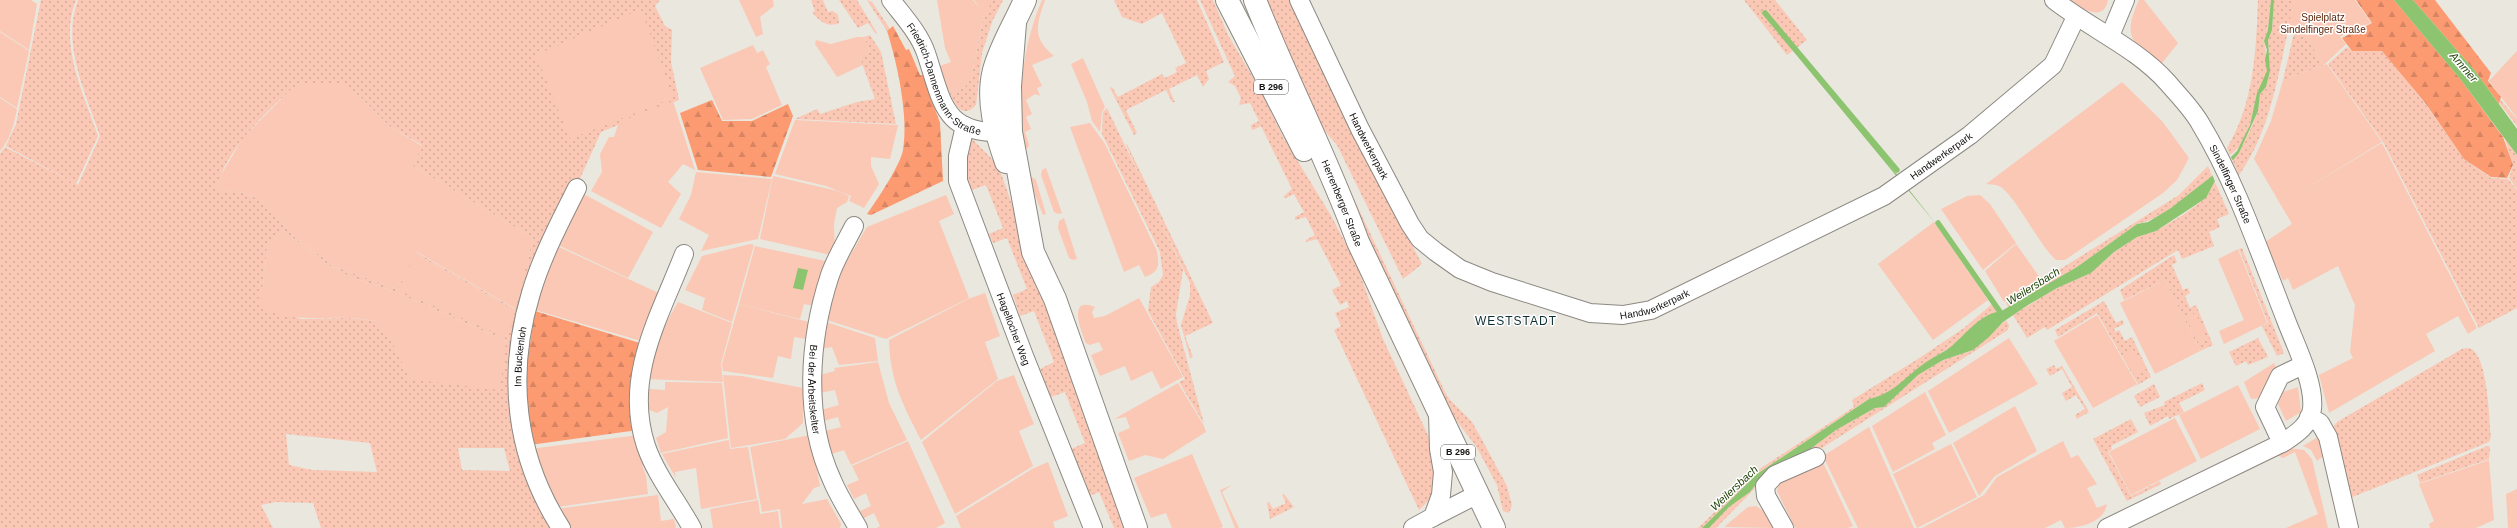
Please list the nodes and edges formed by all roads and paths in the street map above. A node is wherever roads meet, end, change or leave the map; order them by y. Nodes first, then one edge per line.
1 (891, 0) edge
2 (1025, 0) edge
3 (1227, 0) edge
4 (1255, 0) edge
5 (1299, 0) edge
6 (2054, 0) edge
7 (2124, 0) edge
8 (2076, 17) junction
9 (2110, 36) junction
10 (964, 126) junction
11 (1003, 132) junction
12 (577, 188) dead end
13 (854, 226) dead end
14 (1358, 242) junction
15 (684, 254) dead end
16 (2302, 365) junction
17 (1438, 410) junction
18 (2309, 418) junction
19 (2282, 443) junction
20 (1816, 457) dead end
21 (1478, 494) junction
22 (1433, 517) junction
23 (561, 528) edge
24 (692, 528) edge
25 (858, 528) edge
26 (1093, 528) edge
27 (1136, 528) edge
28 (1413, 528) edge
29 (1494, 528) edge
30 (1784, 528) edge
31 (2107, 528) edge
32 (2349, 528) edge

1 - 10 street, Friedrich-Dannenmann-Straße
2 - 11 main road
3 - 14 main road, Herrenberger Straße / B 296
4 - 14 main road, Herrenberger Straße / B 296
5 - 8 street, Handwerkerpark
6 - 8 street, Sindelfinger Straße
7 - 9 street
8 - 9 street, Sindelfinger Straße
9 - 16 street, Sindelfinger Straße
10 - 11 street, Friedrich-Dannenmann-Straße
10 - 26 street, Hagellocher Weg
11 - 27 main road
12 - 23 street, Im Buckenloh
13 - 25 street, Bei der Arbeitskelter
14 - 17 main road, B 296
15 - 24 street
16 - 18 street, Sindelfinger Straße
16 - 19 street
17 - 21 main road, B 296
17 - 22 street
18 - 19 street
18 - 32 street
19 - 31 street
20 - 30 street
21 - 22 street
21 - 29 main road, B 296
22 - 28 street

